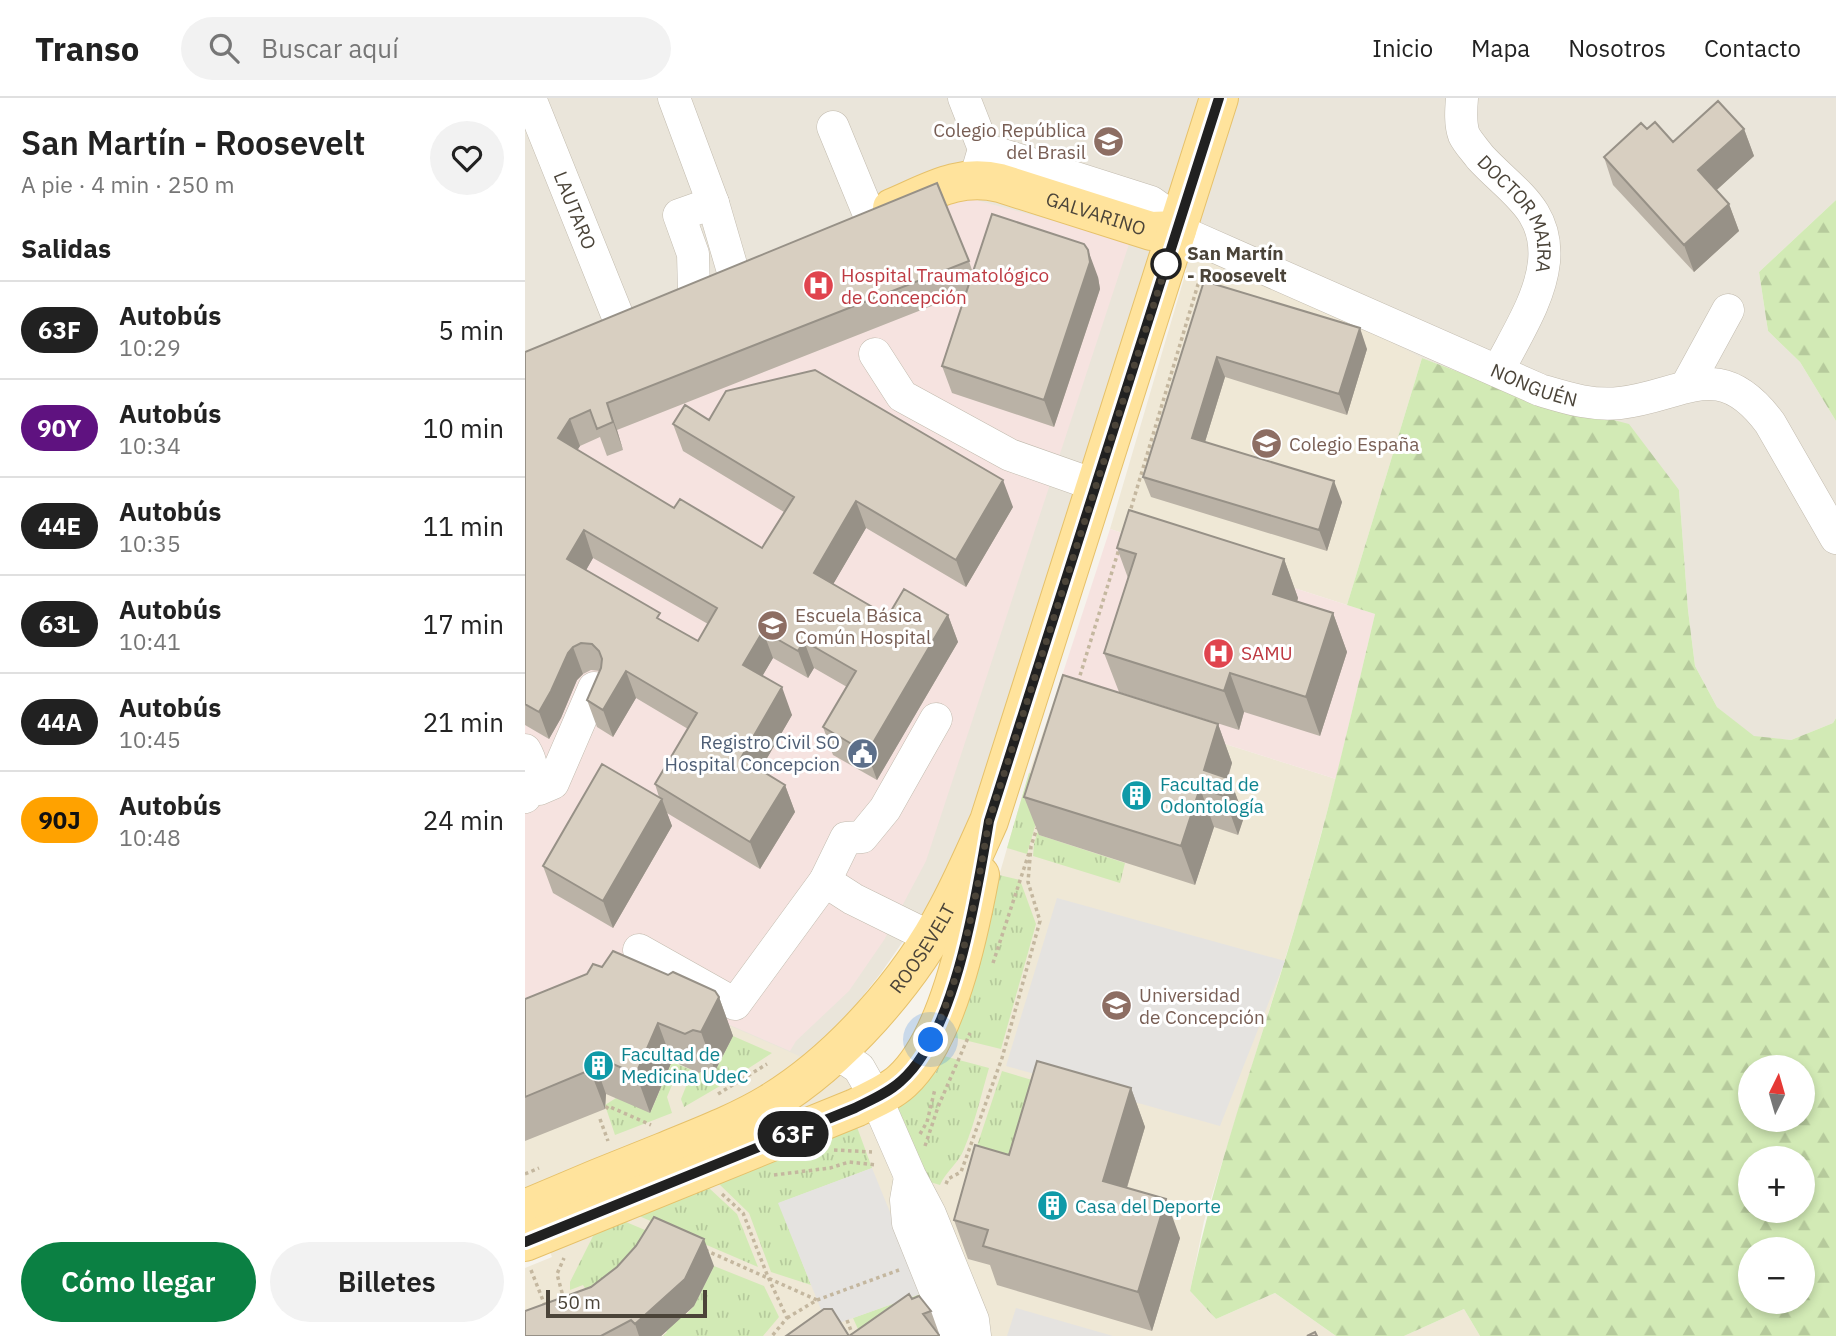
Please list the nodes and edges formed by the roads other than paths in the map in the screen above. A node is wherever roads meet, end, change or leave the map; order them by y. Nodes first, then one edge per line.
1 (530, 98) edge
2 (674, 98) edge
3 (964, 98) edge
4 (1219, 98) edge
5 (1462, 98) edge
6 (833, 127) dead end
7 (975, 164) junction
8 (713, 203) junction
9 (870, 218) junction
10 (1177, 230) junction
11 (833, 233) edge
12 (771, 259) edge
13 (734, 275) junction
14 (694, 291) junction
15 (1728, 310) dead end
16 (620, 321) junction
17 (585, 336) edge
18 (875, 354) dead end
19 (1498, 371) junction
20 (1687, 385) junction
21 (1095, 485) junction
22 (1836, 538) edge
23 (594, 688) edge
24 (936, 719) dead end
25 (525, 750) edge
26 (527, 793) edge
27 (989, 821) junction
28 (825, 881) junction
29 (932, 938) junction
30 (639, 950) dead end
31 (855, 1074) junction
32 (910, 1175) junction
33 (525, 1209) edge
34 (528, 1256) edge
35 (956, 1336) edge
36 (975, 1336) edge

1 - 16 street, LAUTARO
2 - 8 street
3 - 7 street
4 - 10 main road, ROOSEVELT
5 - 19 street, DOCTOR MAIRA
6 - 9 street
7 - 9 main road
7 - 10 main road, GALVARINO
8 - 13 street
8 - 14 street
9 - 11 main road
10 - 19 street, NONGUÉN
10 - 21 main road, ROOSEVELT
12 - 13 main road
13 - 14 main road
14 - 16 main road
15 - 20 street
16 - 17 main road
18 - 21 street
19 - 20 street, NONGUÉN
20 - 22 street, NONGUÉN
21 - 27 main road, ROOSEVELT
23 - 26 street
24 - 28 street
25 - 26 street
27 - 29 main road, ROOSEVELT
27 - 31 main road, ROOSEVELT
28 - 29 street
28 - 30 street
29 - 31 main road, ROOSEVELT
31 - 32 street
31 - 33 main road
31 - 34 main road
32 - 35 street
32 - 36 street

